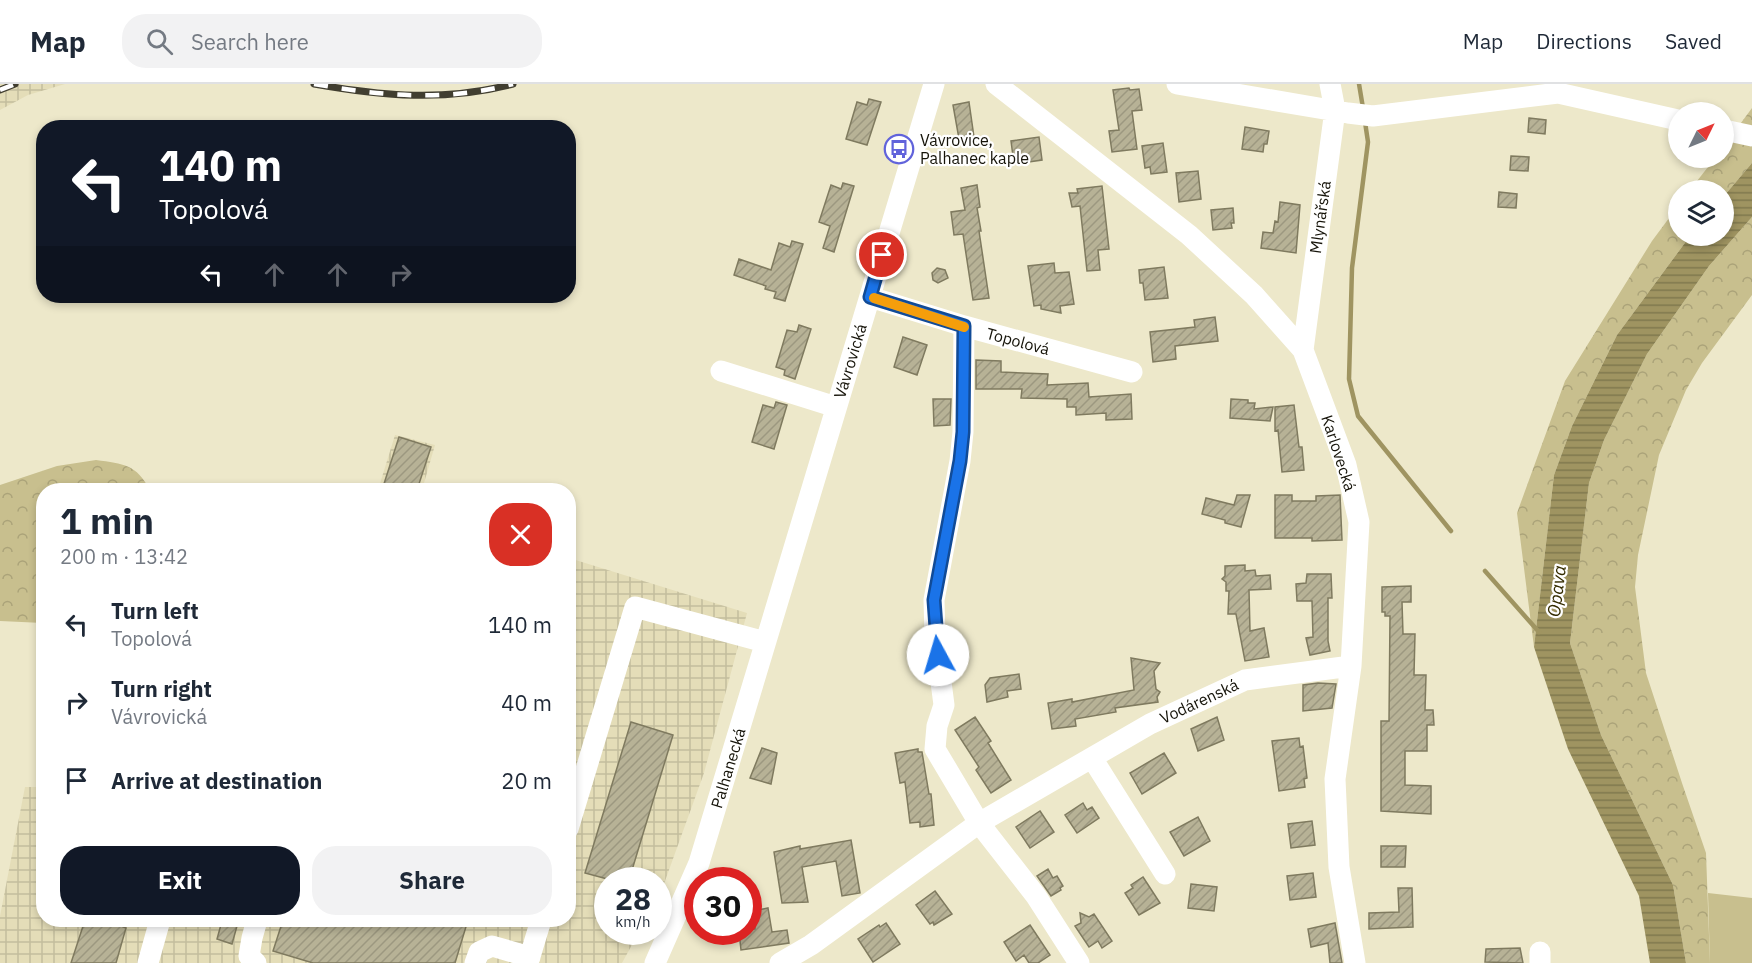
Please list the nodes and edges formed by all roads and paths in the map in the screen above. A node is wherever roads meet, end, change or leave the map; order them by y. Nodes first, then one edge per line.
1 (934, 84) edge
2 (996, 84) edge
3 (1177, 84) edge
4 (1330, 84) edge
5 (1341, 112) junction
6 (1668, 118) edge
7 (1734, 132) edge
8 (1752, 135) edge
9 (870, 297) junction
10 (964, 326) junction
11 (1303, 351) junction
12 (721, 371) dead end
13 (1132, 372) dead end
14 (836, 407) junction
15 (787, 568) joint
16 (765, 642) junction
17 (1351, 666) junction
18 (1092, 758) junction
19 (576, 802) edge
20 (979, 823) junction
21 (1166, 874) dead end
22 (158, 927) edge
23 (256, 927) edge
24 (539, 927) edge
25 (529, 960) edge
26 (249, 961) edge
27 (148, 963) edge
28 (475, 963) edge
29 (655, 963) edge
30 (780, 963) edge
31 (1079, 963) edge
32 (1355, 963) edge

1 - 9 street, Vávrovická
2 - 11 street, Karlovecká
3 - 5 street
4 - 5 street, Mlynářská
5 - 6 street
5 - 11 street, Mlynářská
7 - 8 street
9 - 10 street, Topolová
9 - 14 street, Vávrovická
10 - 13 street, Topolová
10 - 20 street
11 - 17 street, Karlovecká
12 - 14 street
14 - 15 street, Vávrovická
15 - 16 street, Palhanecká
16 - 19 street
16 - 29 street, Palhanecká
17 - 18 street, Vodárenská
17 - 32 street, Karlovecká
18 - 20 street, Vodárenská
18 - 21 street
20 - 30 street, Vodárenská
20 - 31 street
22 - 27 street
23 - 26 street
24 - 25 street
25 - 28 street

